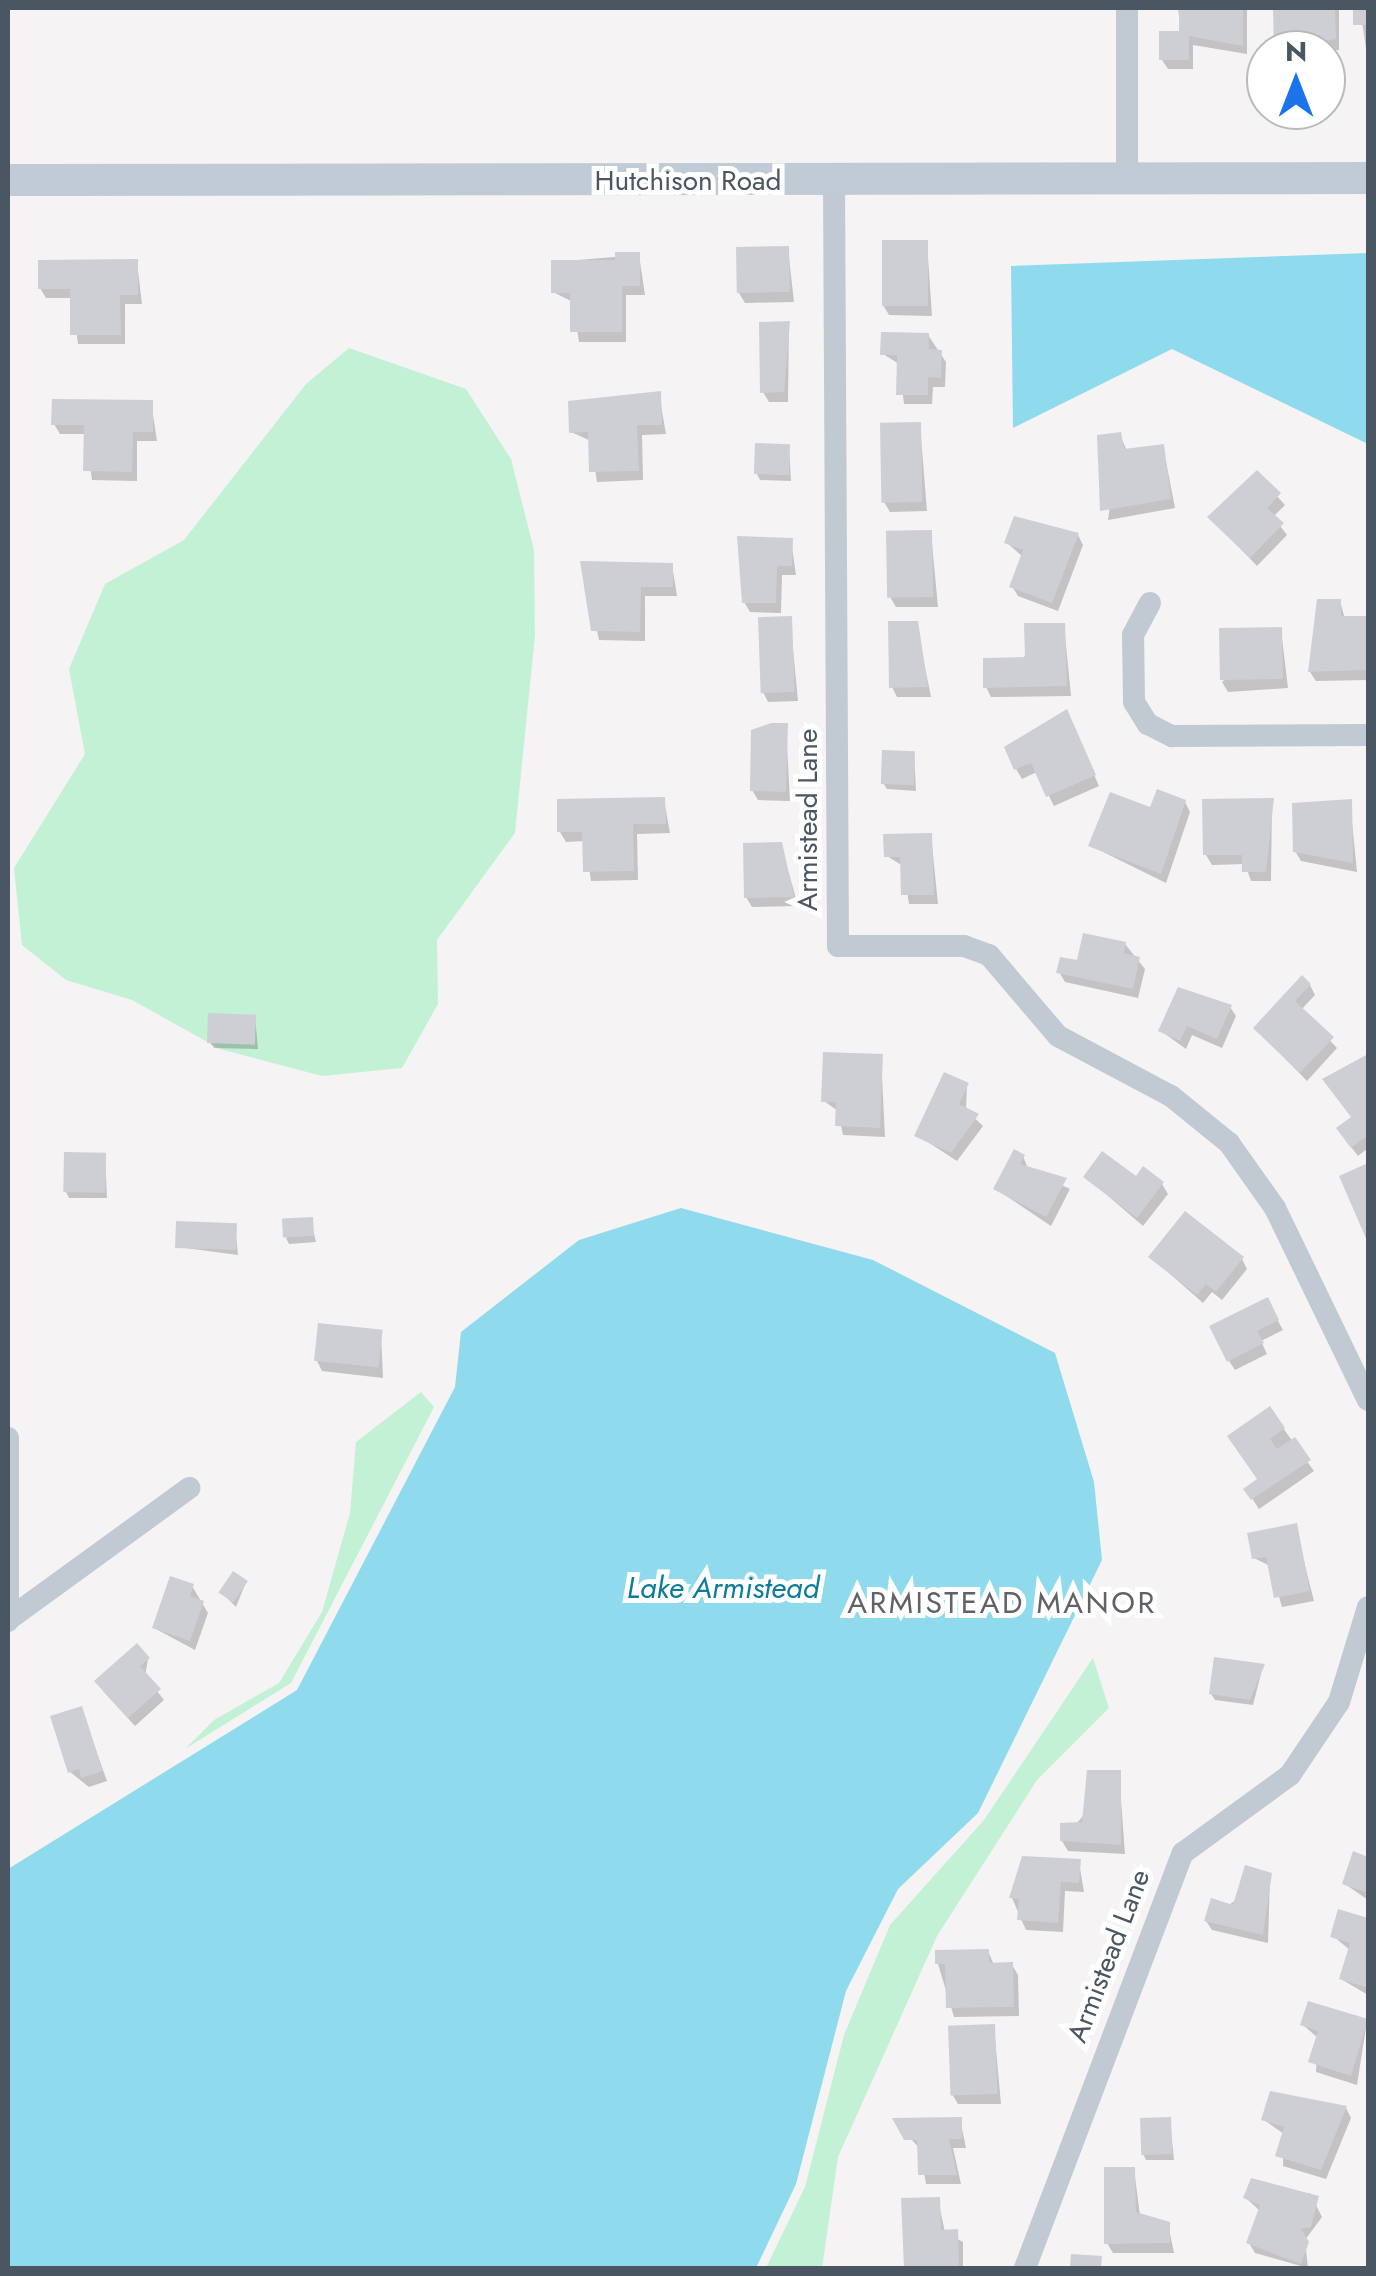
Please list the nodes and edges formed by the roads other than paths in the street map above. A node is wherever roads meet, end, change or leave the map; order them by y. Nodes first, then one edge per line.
1 (1127, 8) edge
2 (1368, 178) edge
3 (1127, 179) junction
4 (8, 180) edge
5 (834, 181) junction
6 (1150, 604) dead end
7 (1368, 736) edge
8 (1368, 1400) edge
9 (8, 1438) edge
10 (188, 1488) dead end
11 (1368, 1607) edge
12 (8, 1620) edge
13 (1024, 2268) edge

1 - 3 street
2 - 3 street, Hutchison Road
3 - 5 street, Hutchison Road
4 - 5 street, Hutchison Road
5 - 8 street, Armistead Lane
6 - 7 street
9 - 12 street
10 - 12 street
11 - 13 street, Armistead Lane

